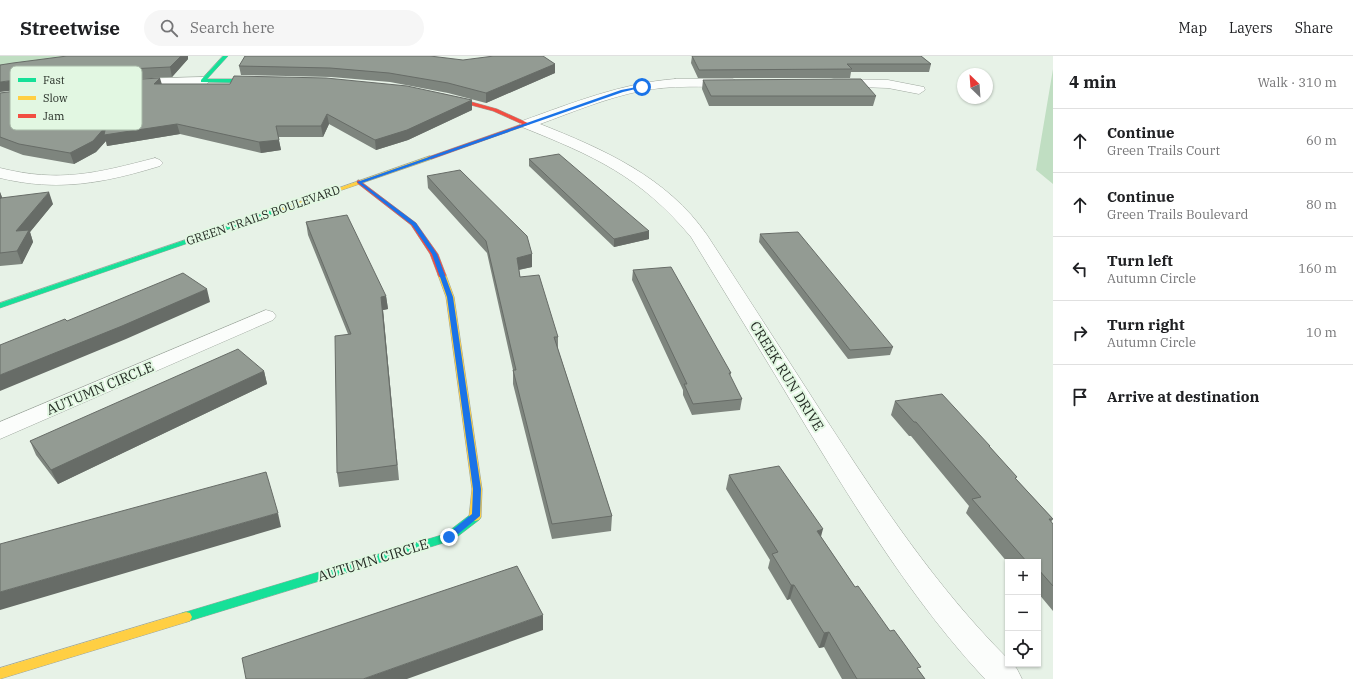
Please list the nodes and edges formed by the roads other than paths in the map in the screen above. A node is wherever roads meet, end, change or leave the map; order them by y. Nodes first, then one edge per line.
1 (226, 56) edge
2 (203, 81) junction
3 (271, 81) edge
4 (142, 83) edge
5 (742, 83) edge
6 (820, 83) edge
7 (919, 90) dead end
8 (432, 94) edge
9 (527, 124) junction
10 (156, 163) dead end
11 (0, 173) edge
12 (359, 182) junction
13 (0, 306) edge
14 (266, 316) dead end
15 (0, 431) edge
16 (0, 674) edge
17 (1006, 679) edge

1 - 2 street
2 - 3 street
2 - 4 street
5 - 9 street
6 - 7 street
8 - 9 street
9 - 12 street, GREEN TRAILS BOULEVARD
9 - 17 street, CREEK RUN DRIVE
10 - 11 street
12 - 13 street, GREEN TRAILS BOULEVARD
12 - 16 street, AUTUMN CIRCLE
14 - 15 street, AUTUMN CIRCLE

